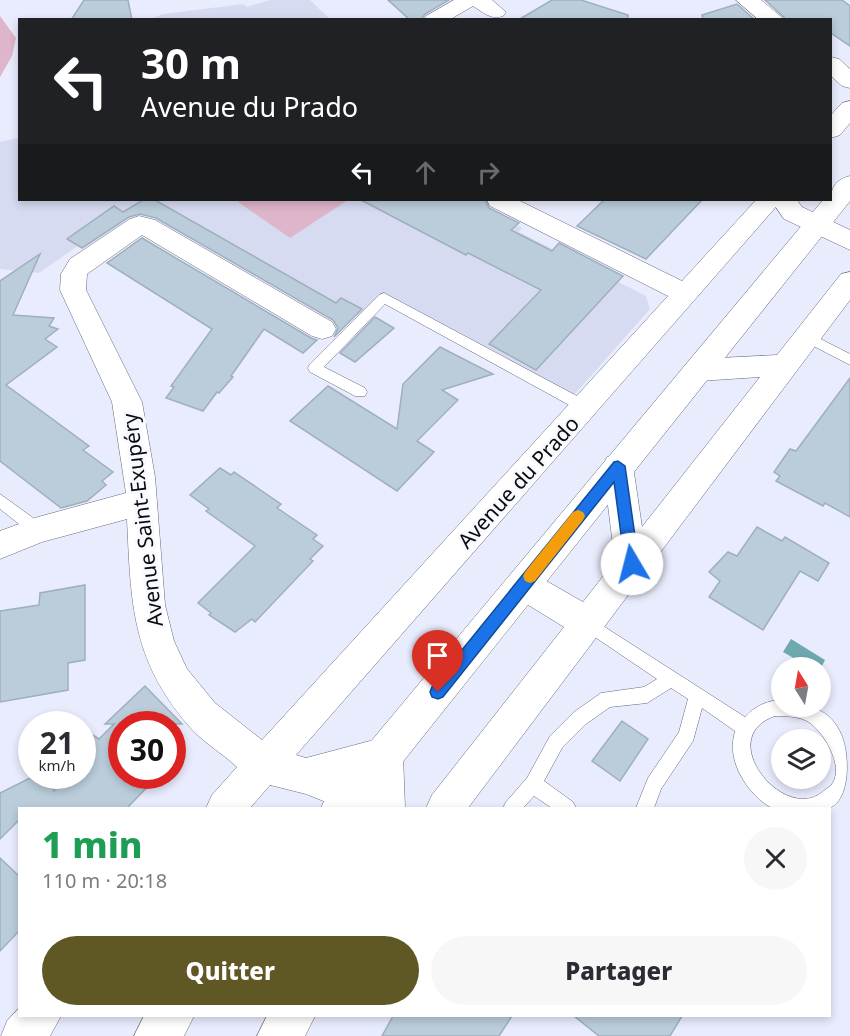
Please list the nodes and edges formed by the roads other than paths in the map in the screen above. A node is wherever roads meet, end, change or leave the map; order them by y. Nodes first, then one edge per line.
1 (469, 0) edge
2 (478, 0) edge
3 (747, 0) edge
4 (496, 12) dead end
5 (437, 18) edge
6 (771, 18) edge
7 (832, 60) edge
8 (832, 65) edge
9 (850, 70) edge
10 (850, 81) edge
11 (850, 108) edge
12 (832, 129) edge
13 (850, 184) edge
14 (501, 201) edge
15 (770, 201) edge
16 (773, 201) edge
17 (816, 226) junction
18 (850, 241) edge
19 (850, 281) edge
20 (686, 294) junction
21 (322, 329) dead end
22 (807, 338) junction
23 (850, 360) edge
24 (786, 365) junction
25 (699, 370) junction
26 (360, 392) dead end
27 (585, 407) junction
28 (618, 466) junction
29 (0, 500) edge
30 (142, 502) junction
31 (38, 530) junction
32 (0, 545) edge
33 (632, 564) junction
34 (524, 585) junction
35 (586, 622) junction
36 (672, 678) junction
37 (698, 695) junction
38 (746, 728) junction
39 (386, 755) junction
40 (264, 765) junction
41 (306, 776) junction
42 (533, 784) junction
43 (846, 789) edge
44 (361, 805) edge
45 (226, 807) edge
46 (446, 807) edge
47 (513, 807) edge
48 (566, 807) edge
49 (645, 807) edge
50 (39, 1017) edge
51 (171, 1017) edge
52 (293, 1017) edge
53 (22, 1036) edge
54 (156, 1036) edge
55 (278, 1036) edge

1 - 5 street
2 - 4 street
3 - 6 main road
7 - 9 main road
8 - 10 main road
11 - 12 main road
13 - 17 main road
14 - 20 street
15 - 20 street, Avenue du Prado
16 - 17 main road, Avenue du Prado
17 - 18 main road, Avenue du Prado
17 - 25 main road
19 - 22 street
20 - 27 street, Avenue du Prado
21 - 30 street, Avenue Saint-Exupéry
22 - 23 lane
22 - 24 street
24 - 25 street
24 - 33 street
25 - 28 main road
26 - 27 lane
27 - 40 street, Avenue du Prado
28 - 33 street
28 - 34 main road
29 - 31 lane
30 - 31 street
30 - 40 street, Avenue Saint-Exupéry
31 - 32 street
33 - 35 street
34 - 35 street
34 - 39 main road
35 - 36 lane
35 - 46 street
36 - 37 lane
36 - 42 lane
37 - 38 lane
37 - 49 lane
38 - 43 lane
38 - 43 lane
39 - 41 street
39 - 44 main road
40 - 41 street
40 - 45 street, Avenue du Prado
41 - 44 street
42 - 47 lane
42 - 48 lane
50 - 53 street
51 - 54 main road
52 - 55 street

